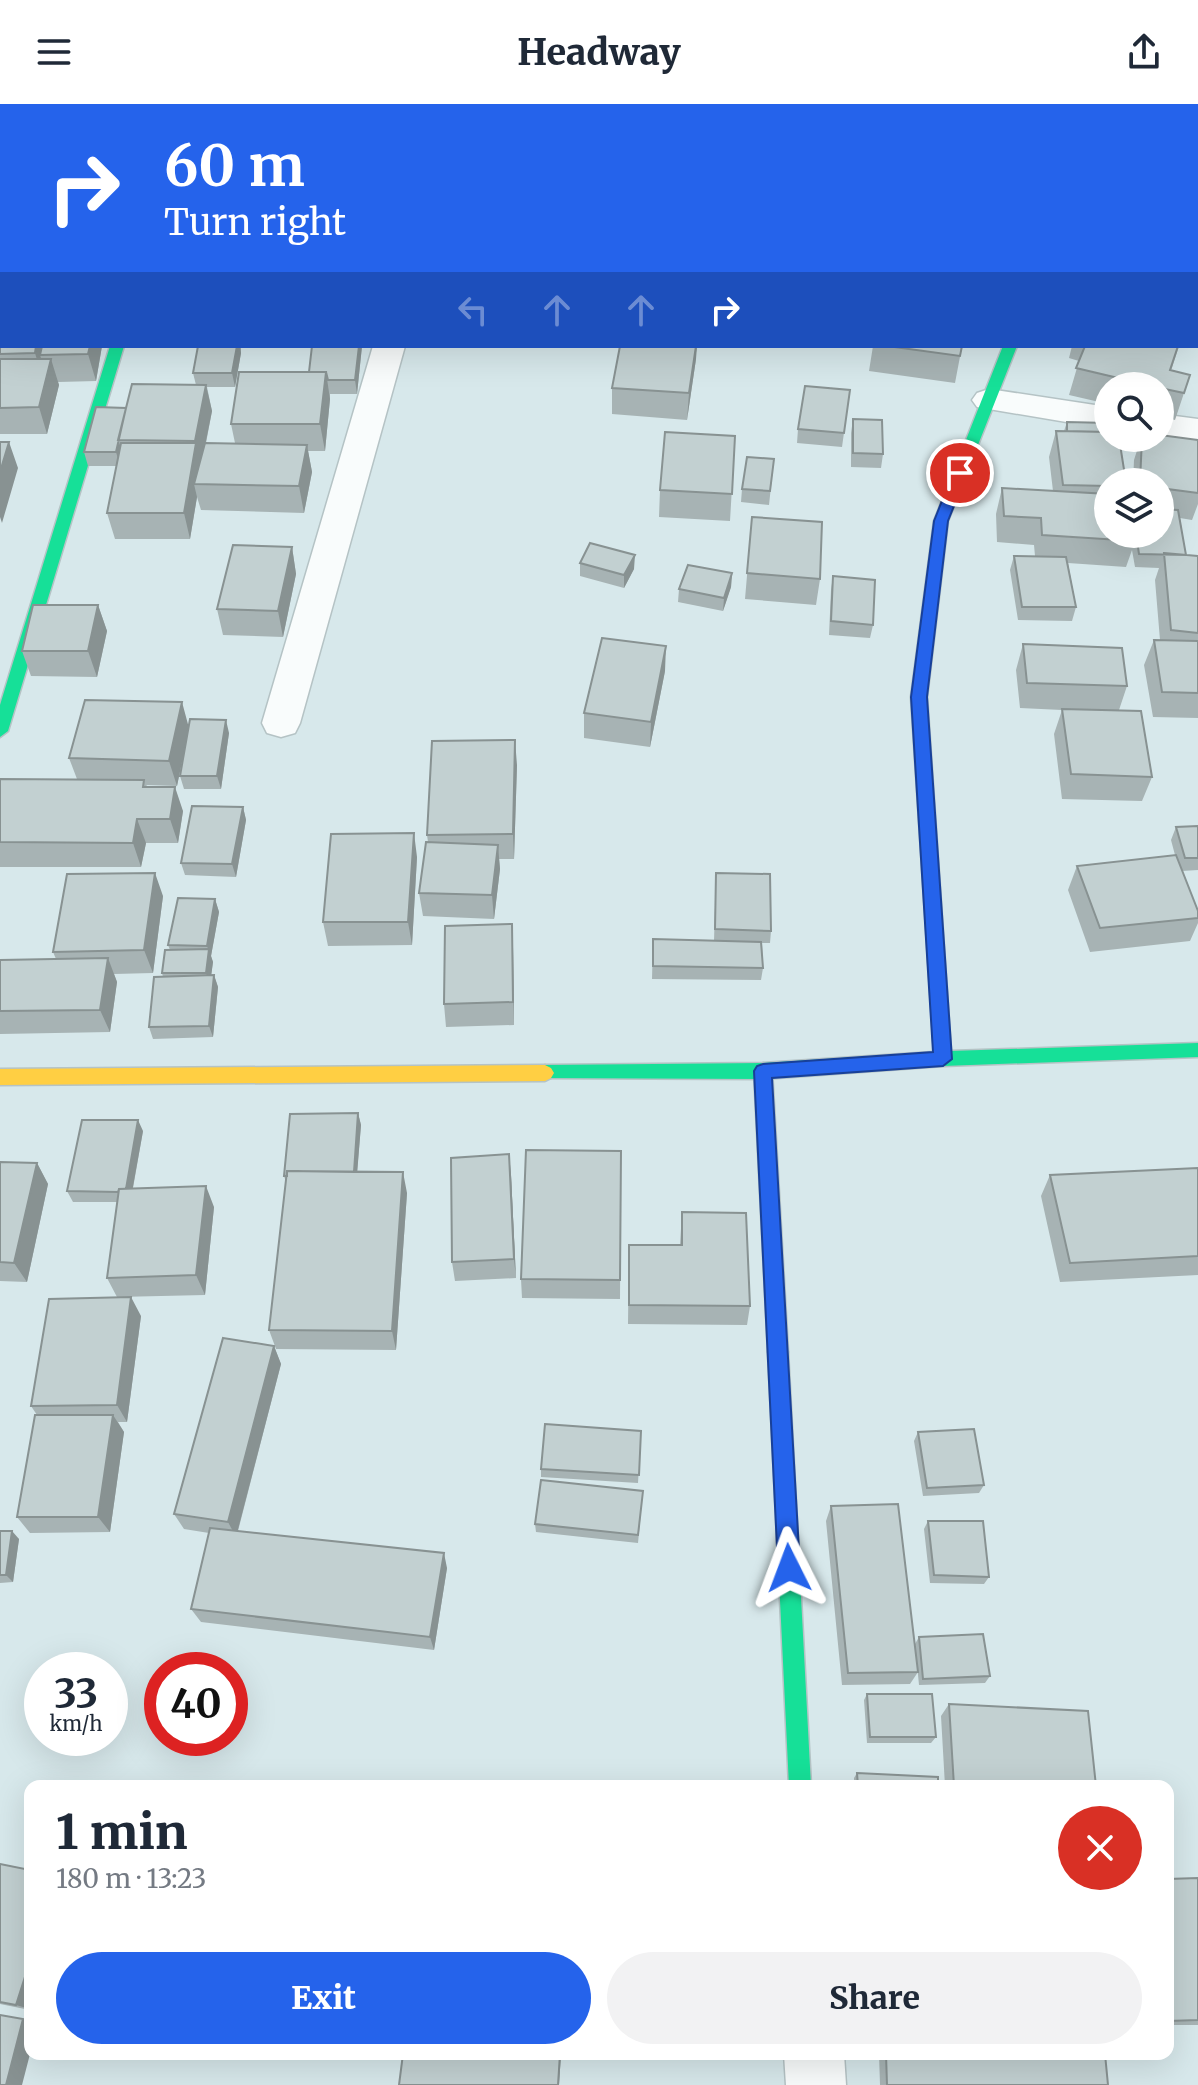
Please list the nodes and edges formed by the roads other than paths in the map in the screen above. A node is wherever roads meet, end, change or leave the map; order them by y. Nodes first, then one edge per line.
1 (116, 348) edge
2 (388, 348) edge
3 (1009, 348) edge
4 (989, 400) junction
5 (1094, 416) edge
6 (1174, 427) edge
7 (1198, 430) edge
8 (281, 723) dead end
9 (0, 731) edge
10 (1198, 1050) edge
11 (943, 1059) junction
12 (763, 1071) junction
13 (0, 1077) edge
14 (800, 1780) edge
15 (814, 2060) edge
16 (816, 2085) edge

1 - 9 street
2 - 8 street
3 - 4 street
4 - 5 street
4 - 11 street
6 - 7 street
10 - 11 street
11 - 12 street
12 - 13 street
12 - 14 street
15 - 16 street

